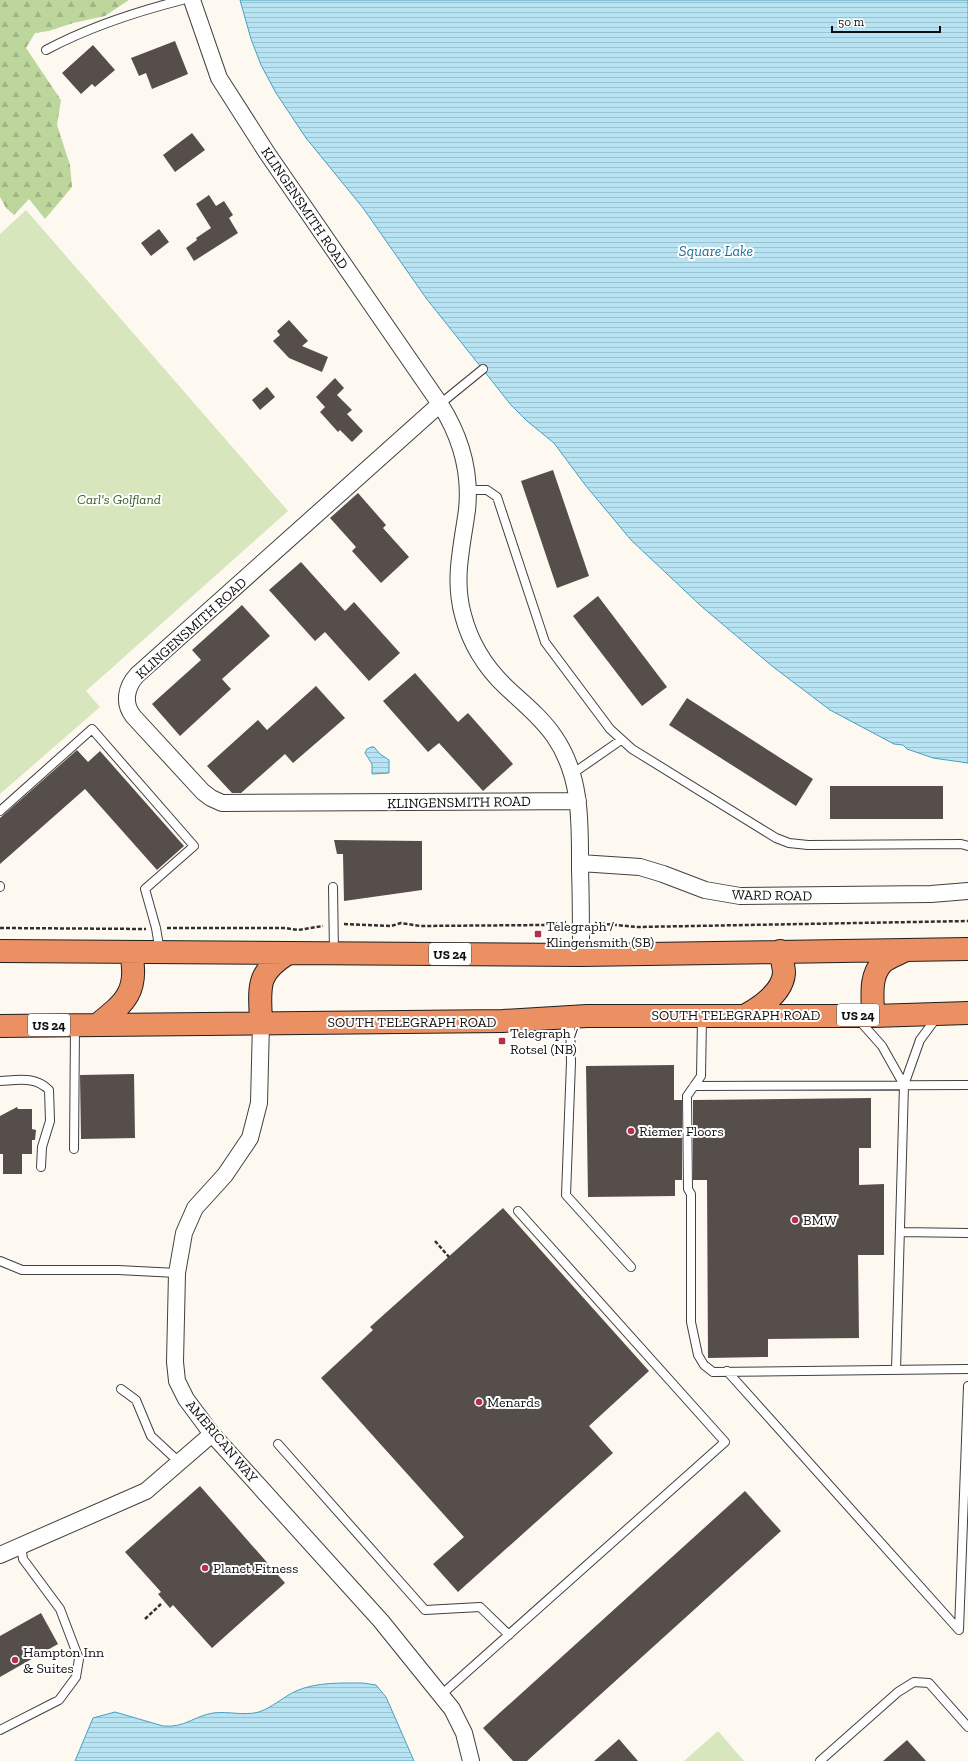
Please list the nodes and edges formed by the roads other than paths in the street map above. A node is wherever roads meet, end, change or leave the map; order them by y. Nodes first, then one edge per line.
1 (182, 0) edge
2 (192, 0) edge
3 (46, 50) dead end
4 (483, 369) dead end
5 (440, 404) junction
6 (468, 490) junction
7 (621, 740) junction
8 (572, 774) junction
9 (578, 801) junction
10 (0, 811) edge
11 (968, 846) edge
12 (580, 863) junction
13 (333, 887) dead end
14 (968, 891) edge
15 (968, 949) edge
16 (0, 951) edge
17 (780, 951) junction
18 (904, 951) junction
19 (131, 952) junction
20 (160, 953) junction
21 (287, 954) junction
22 (334, 954) junction
23 (581, 954) junction
24 (968, 1013) edge
25 (748, 1014) junction
26 (940, 1014) junction
27 (702, 1015) junction
28 (864, 1015) junction
29 (570, 1016) junction
30 (261, 1023) junction
31 (75, 1025) junction
32 (97, 1025) junction
33 (0, 1026) edge
34 (0, 1081) edge
35 (904, 1085) junction
36 (968, 1085) edge
37 (694, 1086) junction
38 (74, 1149) dead end
39 (42, 1167) dead end
40 (518, 1211) dead end
41 (900, 1232) junction
42 (968, 1233) edge
43 (0, 1261) edge
44 (631, 1267) dead end
45 (176, 1273) junction
46 (968, 1369) edge
47 (896, 1370) junction
48 (727, 1371) junction
49 (968, 1386) edge
50 (121, 1389) dead end
51 (212, 1434) junction
52 (278, 1444) dead end
53 (179, 1462) junction
54 (20, 1545) junction
55 (0, 1555) edge
56 (509, 1635) junction
57 (441, 1695) junction
58 (968, 1727) edge
59 (0, 1730) edge
60 (471, 1761) edge
61 (820, 1761) edge

1 - 3 lane
2 - 5 street, KLINGENSMITH ROAD
4 - 5 lane
5 - 6 street, KLINGENSMITH ROAD
5 - 9 street, KLINGENSMITH ROAD
6 - 7 lane
6 - 8 street, KLINGENSMITH ROAD
7 - 8 lane
7 - 11 lane
8 - 9 street, KLINGENSMITH ROAD
9 - 12 street, KLINGENSMITH ROAD
10 - 20 lane
12 - 14 street, WARD ROAD
12 - 23 street, KLINGENSMITH ROAD
13 - 22 lane
15 - 18 highway, US 24
16 - 19 highway, US 24
17 - 18 highway, US 24
17 - 23 highway, US 24
17 - 25 highway
18 - 28 highway
19 - 20 highway, US 24
19 - 32 highway
20 - 21 highway, US 24
21 - 22 highway, US 24
21 - 30 highway
22 - 23 highway, US 24
24 - 26 highway, SOUTH TELEGRAPH ROAD / US 24
25 - 27 highway, SOUTH TELEGRAPH ROAD / US 24
25 - 28 highway, SOUTH TELEGRAPH ROAD / US 24
26 - 28 highway, SOUTH TELEGRAPH ROAD / US 24
26 - 35 lane
27 - 29 highway, SOUTH TELEGRAPH ROAD / US 24
27 - 37 lane
28 - 35 lane
29 - 30 highway, SOUTH TELEGRAPH ROAD / US 24
29 - 44 lane
30 - 32 highway, SOUTH TELEGRAPH ROAD / US 24
30 - 45 street, AMERICAN WAY
31 - 32 highway, SOUTH TELEGRAPH ROAD / US 24
31 - 33 highway, SOUTH TELEGRAPH ROAD / US 24
31 - 38 lane
34 - 39 lane
35 - 36 lane
35 - 37 lane
35 - 41 lane
37 - 48 lane
40 - 56 lane
41 - 42 lane
41 - 47 lane
43 - 45 lane
45 - 51 street, AMERICAN WAY
46 - 47 lane
47 - 48 lane
48 - 49 lane
50 - 53 lane
51 - 53 street
51 - 57 street, AMERICAN WAY
52 - 56 lane
53 - 54 street
54 - 55 street
54 - 59 lane
56 - 57 lane
57 - 60 street, AMERICAN WAY
58 - 61 lane

